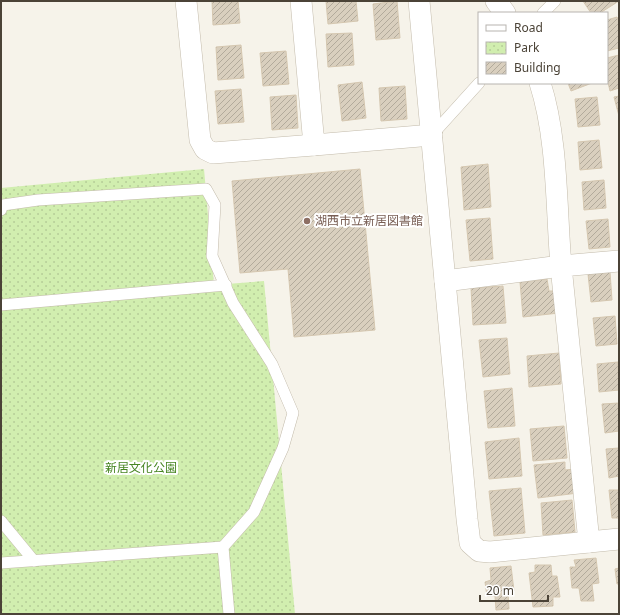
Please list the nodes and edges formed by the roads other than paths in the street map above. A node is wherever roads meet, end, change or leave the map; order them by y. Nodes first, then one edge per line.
1 (186, 1) edge
2 (301, 1) edge
3 (419, 1) edge
4 (496, 1) edge
5 (555, 1) edge
6 (504, 12) edge
7 (544, 12) edge
8 (478, 84) edge
9 (540, 84) edge
10 (432, 135) junction
11 (314, 145) junction
12 (1, 210) edge
13 (619, 261) edge
14 (561, 266) junction
15 (445, 281) junction
16 (226, 285) junction
17 (1, 305) edge
18 (1, 521) edge
19 (619, 539) edge
20 (589, 542) junction
21 (223, 546) junction
22 (34, 561) junction
23 (1, 563) edge
24 (229, 614) edge

1 - 11 street
2 - 11 street
3 - 10 street
4 - 6 street
5 - 7 lane
8 - 10 lane
9 - 14 street
10 - 11 street
10 - 15 street
12 - 16 lane
13 - 14 street
14 - 15 street
14 - 20 street
15 - 20 street
16 - 17 lane
16 - 21 lane
18 - 22 lane
19 - 20 street
21 - 22 lane
21 - 24 lane
22 - 23 lane

